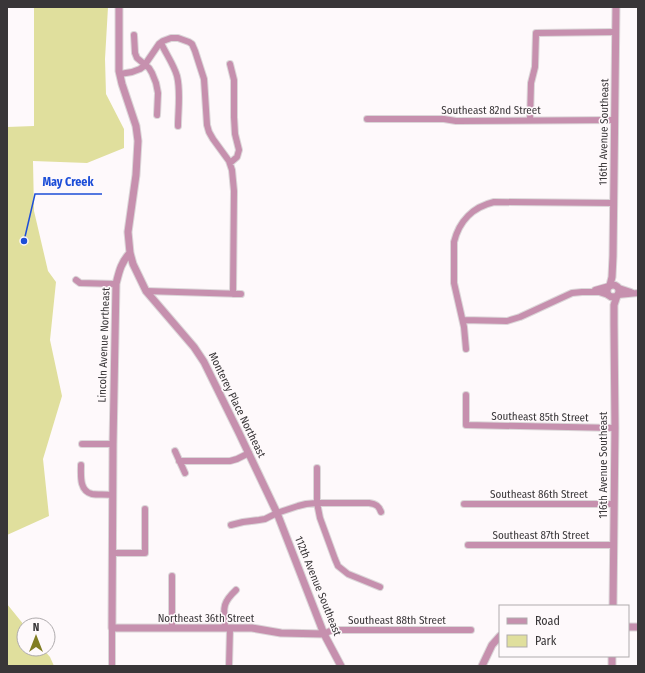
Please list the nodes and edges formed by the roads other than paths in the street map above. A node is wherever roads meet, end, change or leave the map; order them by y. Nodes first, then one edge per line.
1 (119, 7) edge
2 (616, 7) edge
3 (616, 32) junction
4 (134, 35) dead end
5 (161, 43) junction
6 (145, 64) junction
7 (230, 64) dead end
8 (120, 74) junction
9 (157, 116) dead end
10 (367, 119) dead end
11 (530, 120) junction
12 (615, 120) junction
13 (178, 126) dead end
14 (230, 163) junction
15 (614, 203) junction
16 (130, 253) junction
17 (76, 280) dead end
18 (116, 284) junction
19 (146, 291) junction
20 (614, 291) junction
21 (636, 293) edge
22 (233, 294) junction
23 (241, 294) dead end
24 (463, 320) junction
25 (466, 349) dead end
26 (466, 395) dead end
27 (615, 428) junction
28 (82, 444) dead end
29 (113, 444) junction
30 (175, 451) dead end
31 (249, 453) junction
32 (179, 461) junction
33 (81, 465) dead end
34 (317, 468) dead end
35 (185, 473) dead end
36 (112, 495) junction
37 (317, 503) junction
38 (464, 504) dead end
39 (614, 504) junction
40 (145, 509) dead end
41 (381, 512) dead end
42 (277, 513) junction
43 (231, 525) dead end
44 (468, 545) dead end
45 (613, 545) junction
46 (112, 553) junction
47 (172, 576) dead end
48 (380, 586) dead end
49 (236, 590) dead end
50 (613, 605) edge
51 (112, 628) junction
52 (172, 628) junction
53 (227, 628) junction
54 (470, 630) dead end
55 (324, 634) junction
56 (499, 637) edge
57 (112, 666) edge
58 (229, 666) edge
59 (341, 666) edge
60 (482, 666) edge

1 - 8 street
2 - 3 street, 116th Avenue Southeast
3 - 11 street
3 - 12 street, 116th Avenue Southeast
4 - 6 street
5 - 6 street
5 - 13 street
5 - 14 street
6 - 8 street
6 - 9 street
7 - 14 street
8 - 16 street
10 - 11 street, Southeast 82nd Street
11 - 12 street, Southeast 82nd Street
12 - 15 street, 116th Avenue Southeast
14 - 22 street
15 - 20 street, 116th Avenue Southeast
15 - 24 street
16 - 18 street, Lincoln Avenue Northeast
16 - 19 street, Monterey Place Northeast
17 - 18 street
18 - 29 street, Lincoln Avenue Northeast
19 - 22 street
19 - 31 street, Monterey Place Northeast
20 - 21 street
20 - 24 street
20 - 27 street, 116th Avenue Southeast
22 - 23 street
24 - 25 street
26 - 27 street, Southeast 85th Street
27 - 39 street, 116th Avenue Southeast
28 - 29 street
29 - 36 street, Lincoln Avenue Northeast
30 - 32 street
31 - 32 street
31 - 42 street, Monterey Place Northeast
32 - 35 street
33 - 36 street
34 - 37 street
36 - 46 street, Lincoln Avenue Northeast
37 - 41 street
37 - 42 street
37 - 48 street
38 - 39 street, Southeast 86th Street
39 - 45 street, 116th Avenue Southeast
40 - 46 street
42 - 43 street
42 - 55 street, 112th Avenue Southeast
44 - 45 street, Southeast 87th Street
45 - 50 street, 116th Avenue Southeast
46 - 51 street, Lincoln Avenue Northeast
47 - 52 street
49 - 53 street
51 - 52 street, Northeast 36th Street
51 - 57 street, Lincoln Avenue Northeast
52 - 53 street, Northeast 36th Street
53 - 55 street, Northeast 36th Street
53 - 58 street
54 - 55 street, Southeast 88th Street
55 - 59 street, 112th Avenue Southeast
56 - 60 street

